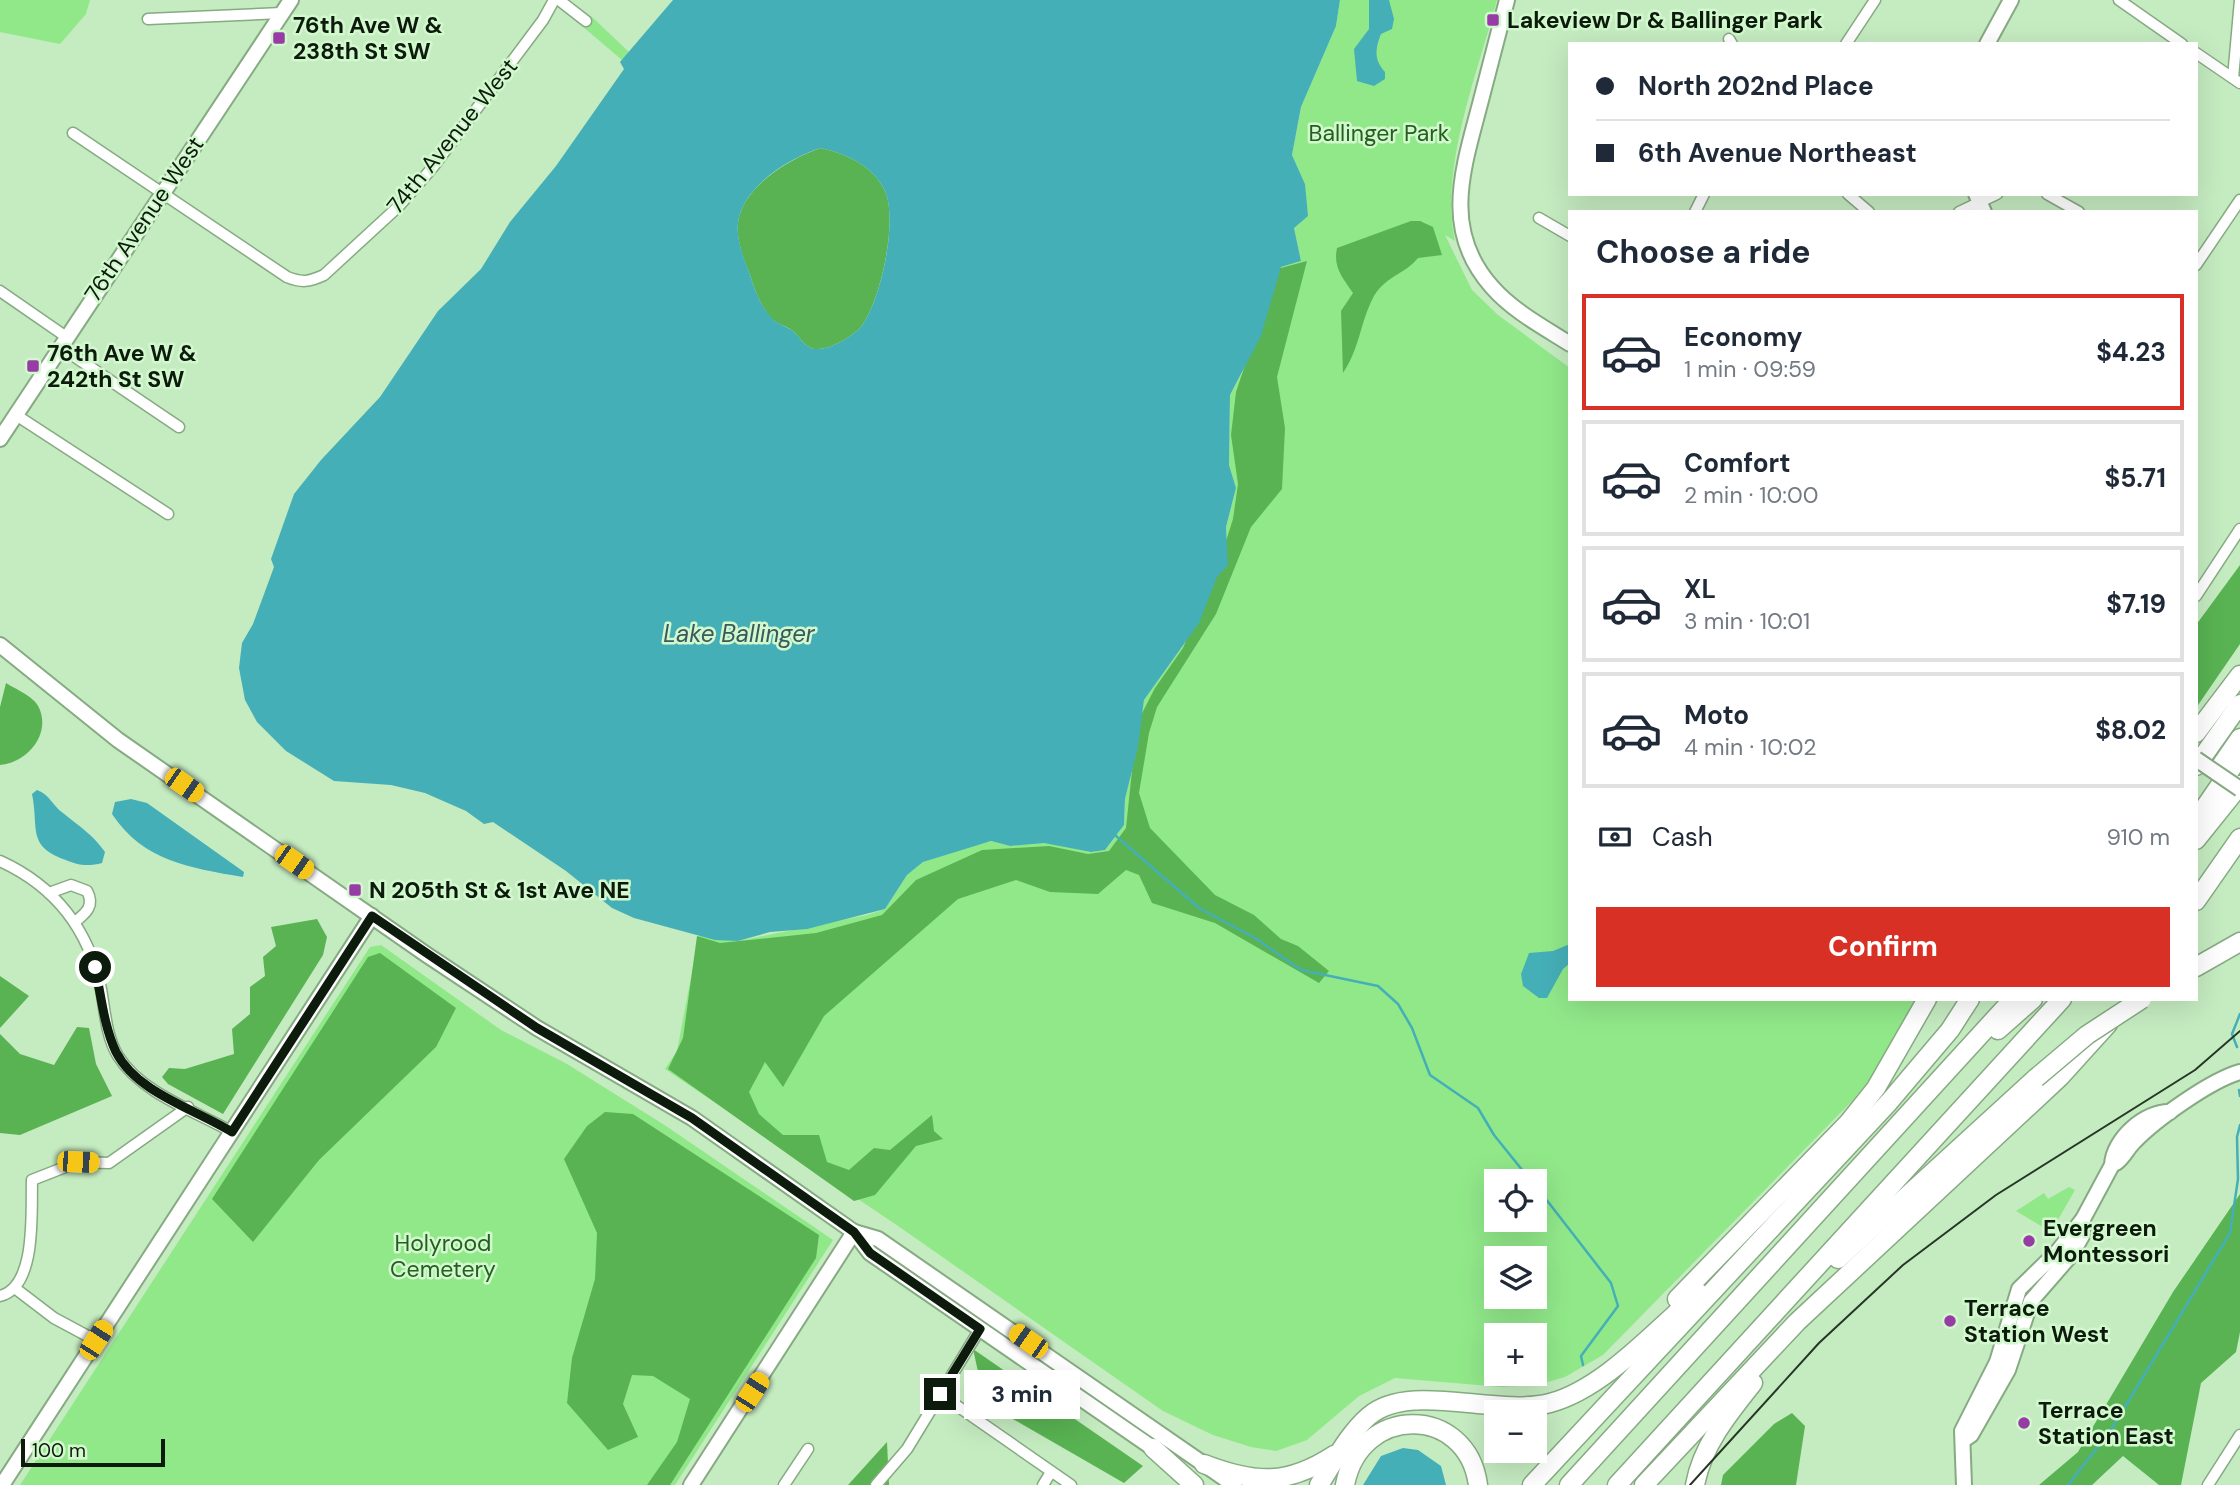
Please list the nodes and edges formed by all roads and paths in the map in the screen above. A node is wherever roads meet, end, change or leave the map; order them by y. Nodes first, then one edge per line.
1 (290, 0) edge
2 (556, 0) edge
3 (1507, 0) edge
4 (1875, 0) edge
5 (2011, 0) edge
6 (2119, 0) edge
7 (2240, 0) edge
8 (282, 13) junction
9 (148, 19) dead end
10 (586, 21) dead end
11 (2168, 40) edge
12 (1847, 42) edge
13 (1988, 42) edge
14 (2198, 54) edge
15 (2237, 81) edge
16 (74, 133) dead end
17 (161, 192) junction
18 (1850, 196) edge
19 (2051, 196) edge
20 (2240, 200) edge
21 (1980, 203) edge
22 (1867, 210) edge
23 (1964, 210) edge
24 (2075, 210) edge
25 (1539, 218) dead end
26 (1568, 235) edge
27 (2198, 262) edge
28 (0, 291) edge
29 (62, 341) junction
30 (1568, 343) edge
31 (16, 415) junction
32 (179, 426) dead end
33 (0, 439) edge
34 (167, 514) dead end
35 (2240, 528) edge
36 (2198, 593) edge
37 (0, 645) edge
38 (2240, 675) edge
39 (2240, 704) edge
40 (2198, 730) edge
41 (2240, 738) edge
42 (2240, 756) edge
43 (2198, 760) edge
44 (2198, 763) edge
45 (2240, 787) edge
46 (2198, 796) edge
47 (2198, 817) edge
48 (2198, 838) edge
49 (2240, 838) edge
50 (0, 861) edge
51 (49, 893) junction
52 (2198, 898) edge
53 (372, 916) junction
54 (75, 922) junction
55 (2240, 942) edge
56 (2198, 966) edge
57 (1926, 1001) edge
58 (1969, 1001) edge
59 (2011, 1001) edge
60 (2031, 1001) edge
61 (2060, 1001) edge
62 (2124, 1001) edge
63 (2139, 1001) edge
64 (2240, 1061) edge
65 (2234, 1074) edge
66 (1946, 1076) junction
67 (188, 1107) junction
68 (232, 1132) junction
69 (854, 1232) junction
70 (1763, 1238) junction
71 (1864, 1262) junction
72 (16, 1289) junction
73 (953, 1290) junction
74 (0, 1296) edge
75 (1009, 1328) junction
76 (980, 1329) junction
77 (1753, 1337) junction
78 (96, 1340) junction
79 (1604, 1375) junction
80 (940, 1394) junction
81 (2240, 1435) edge
82 (1349, 1440) junction
83 (1153, 1448) junction
84 (808, 1449) dead end
85 (1204, 1464) junction
86 (1051, 1472) junction
87 (2, 1485) edge
88 (691, 1485) edge
89 (784, 1485) edge
90 (876, 1485) edge
91 (1043, 1485) edge
92 (1071, 1485) edge
93 (1194, 1485) edge
94 (1206, 1485) edge
95 (1234, 1485) edge
96 (1319, 1485) edge
97 (1345, 1485) edge
98 (1478, 1485) edge
99 (1532, 1485) edge
100 (1569, 1485) edge
101 (1616, 1485) edge
102 (1644, 1485) edge
103 (1695, 1485) edge
104 (1964, 1485) edge
105 (2208, 1485) edge

1 - 8 street, 76th Avenue West
2 - 10 street
2 - 17 street, 74th Avenue West
3 - 30 street
4 - 12 street
5 - 13 street
6 - 11 street
7 - 15 street
8 - 9 street
8 - 17 street, 76th Avenue West
14 - 15 street
16 - 17 street
17 - 29 street, 76th Avenue West
18 - 22 street
19 - 24 street
20 - 27 street
21 - 23 street
25 - 26 street
28 - 29 street
29 - 31 street, 76th Avenue West
29 - 32 street
31 - 33 street, 76th Avenue West
31 - 34 street
35 - 36 street
37 - 53 street
38 - 40 highway
39 - 44 highway
41 - 46 highway
42 - 47 highway
43 - 45 street, bridge
45 - 48 highway
49 - 52 highway
50 - 51 street
51 - 54 street
51 - 54 street
53 - 68 street
53 - 69 street
54 - 67 street
55 - 56 highway
57 - 79 highway
58 - 70 highway
59 - 66 highway
60 - 66 highway
61 - 77 highway
62 - 71 highway
63 - 77 highway, bridge
64 - 65 street
65 - 104 street
66 - 100 highway
67 - 68 street
67 - 72 street
68 - 78 street
69 - 73 street
69 - 76 street
69 - 88 street
70 - 79 highway
70 - 99 highway
71 - 102 highway
71 - 103 highway
72 - 74 street
72 - 78 street
73 - 75 street
73 - 76 street
75 - 76 street
75 - 85 street
76 - 80 street
76 - 83 street
77 - 101 highway
78 - 87 street
79 - 82 highway
80 - 86 street
80 - 90 street
81 - 105 street
82 - 85 highway
82 - 96 highway
83 - 93 highway
83 - 94 street
84 - 89 street
85 - 95 street
86 - 91 street
86 - 92 street
97 - 98 highway

